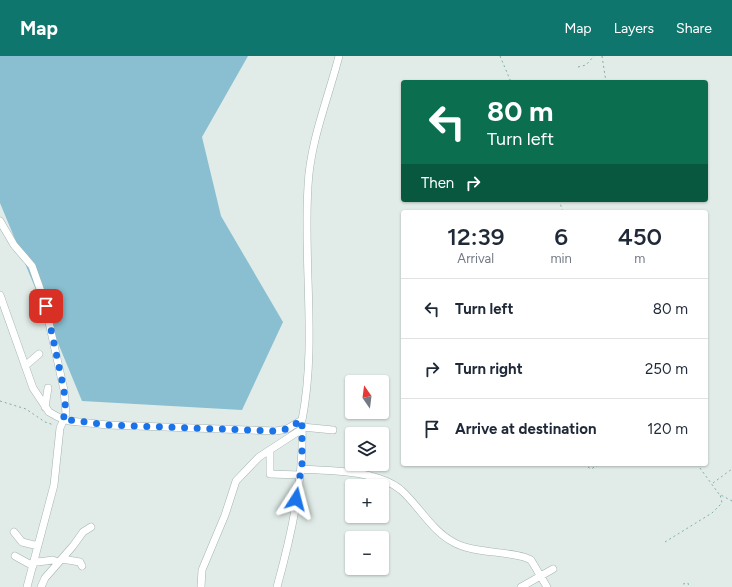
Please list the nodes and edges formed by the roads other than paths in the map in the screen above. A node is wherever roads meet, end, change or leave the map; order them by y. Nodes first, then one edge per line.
1 (339, 56) edge
2 (0, 221) edge
3 (0, 295) edge
4 (40, 354) dead end
5 (25, 366) junction
6 (48, 388) dead end
7 (45, 407) junction
8 (63, 419) junction
9 (302, 426) junction
10 (333, 430) dead end
11 (270, 450) junction
12 (300, 472) junction
13 (91, 527) dead end
14 (14, 532) dead end
15 (38, 546) junction
16 (15, 556) dead end
17 (60, 561) junction
18 (34, 563) junction
19 (82, 566) dead end
20 (553, 569) dead end
21 (540, 576) junction
22 (28, 587) edge
23 (41, 587) edge
24 (201, 587) edge
25 (277, 587) edge
26 (520, 587) edge
27 (547, 587) edge

1 - 9 street
2 - 8 street
3 - 5 street
4 - 5 street
5 - 7 street
6 - 7 street
7 - 8 street
8 - 9 street
8 - 15 street
9 - 10 street
9 - 11 street
9 - 12 street
11 - 12 street
11 - 24 street
12 - 21 street
12 - 25 street
13 - 17 street
14 - 15 street
15 - 18 street
16 - 18 street
17 - 18 street
17 - 19 street
17 - 23 street
18 - 22 street
20 - 21 street
21 - 26 street
21 - 27 street

